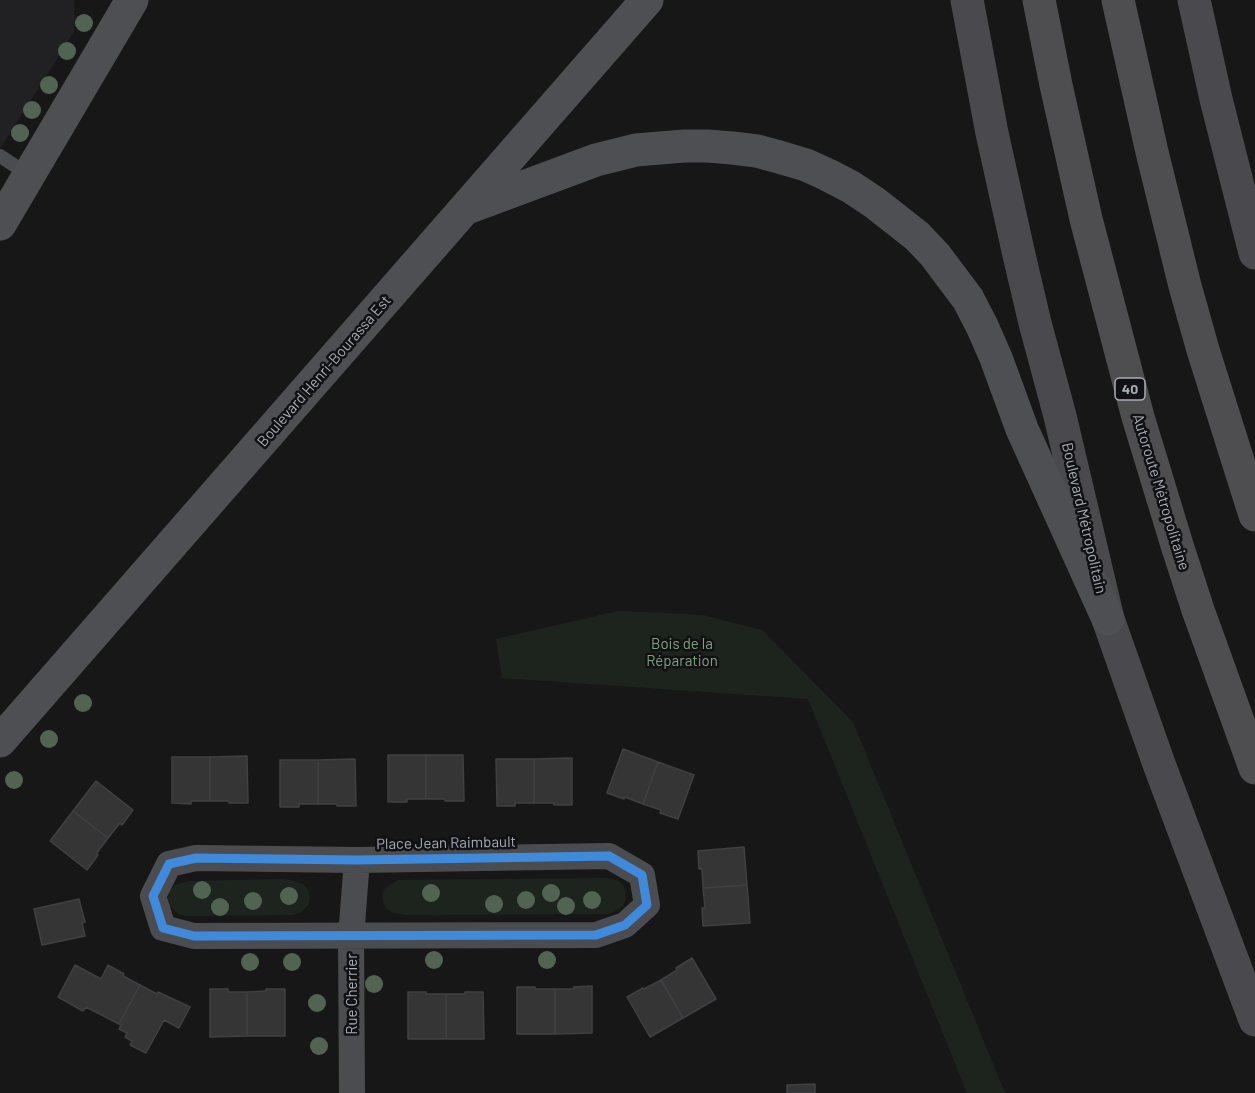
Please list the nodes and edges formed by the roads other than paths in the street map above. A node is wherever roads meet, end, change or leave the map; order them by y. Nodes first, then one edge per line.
1 (646, 0) edge
2 (967, 0) edge
3 (1039, 0) edge
4 (1118, 0) edge
5 (1194, 0) edge
6 (120, 9) edge
7 (0, 156) edge
8 (29, 175) junction
9 (465, 209) junction
10 (0, 224) edge
11 (1255, 253) edge
12 (1255, 515) edge
13 (1108, 619) junction
14 (14, 713) edge
15 (0, 741) edge
16 (1255, 768) edge
17 (357, 860) junction
18 (351, 937) junction
19 (1255, 1020) edge
20 (352, 1093) edge

1 - 9 main road, Boulevard Henri-Bourassa Est
2 - 13 main road, Boulevard Métropolitain
3 - 16 highway, Autoroute Métropolitaine / 40
4 - 12 highway
5 - 11 main road
6 - 8 main road
7 - 8 lane
8 - 10 main road
9 - 13 main road
9 - 14 main road, Boulevard Henri-Bourassa Est
13 - 19 main road, Boulevard Métropolitain
14 - 15 main road, Boulevard Henri-Bourassa Est
17 - 18 street, Rue Cherrier
17 - 18 street, Place Jean Raimbault
17 - 18 street, Place Jean Raimbault
18 - 20 street, Rue Cherrier

